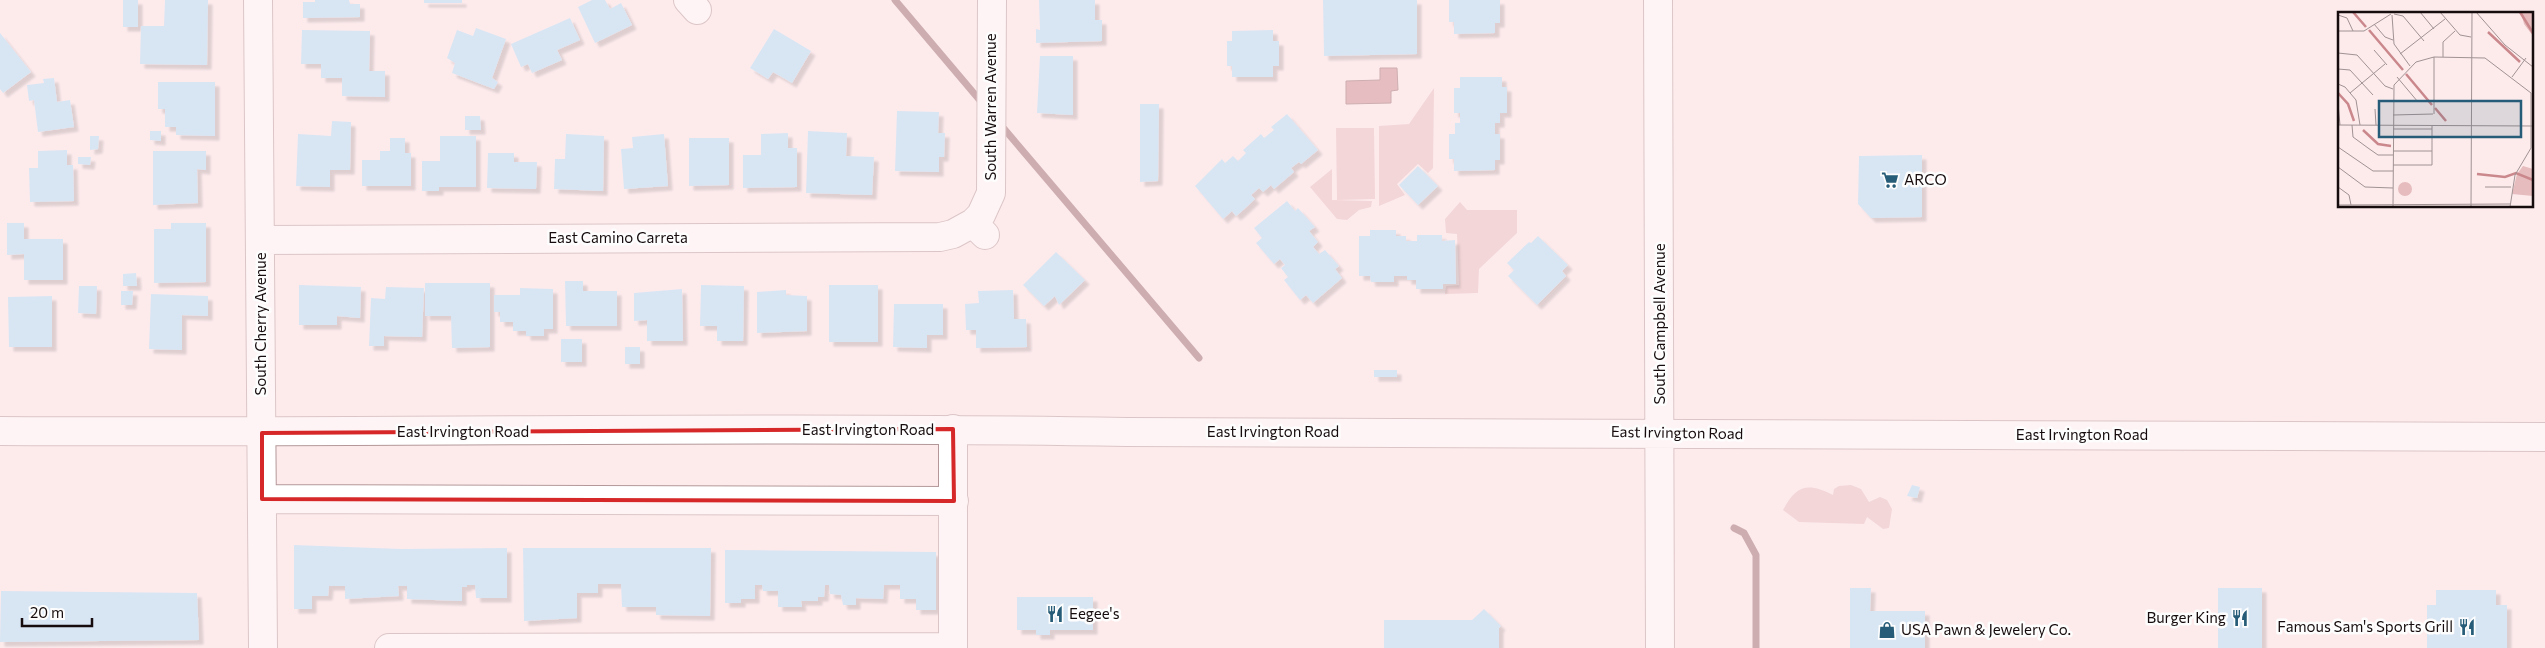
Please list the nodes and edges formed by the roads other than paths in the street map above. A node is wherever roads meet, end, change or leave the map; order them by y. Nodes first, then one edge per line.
1 (258, 0) edge
2 (992, 0) edge
3 (1658, 0) edge
4 (979, 229) joint
5 (260, 240) junction
6 (953, 429) junction
7 (0, 431) edge
8 (262, 432) junction
9 (1661, 433) junction
10 (2545, 437) edge
11 (262, 499) junction
12 (954, 500) junction
13 (953, 647) edge
14 (263, 648) edge
15 (390, 648) edge
16 (1660, 648) edge

1 - 5 main road, South Cherry Avenue
2 - 4 main road, South Warren Avenue
3 - 9 main road, South Campbell Avenue
4 - 5 main road, East Camino Carreta
5 - 8 main road, South Cherry Avenue
6 - 8 main road, East Irvington Road
6 - 9 main road, East Irvington Road
6 - 12 main road
7 - 8 main road, East Irvington Road
8 - 11 main road, South Cherry Avenue
9 - 10 main road, East Irvington Road
9 - 16 main road, South Campbell Avenue
11 - 12 main road
11 - 14 main road, South Cherry Avenue
12 - 13 main road
13 - 15 main road

